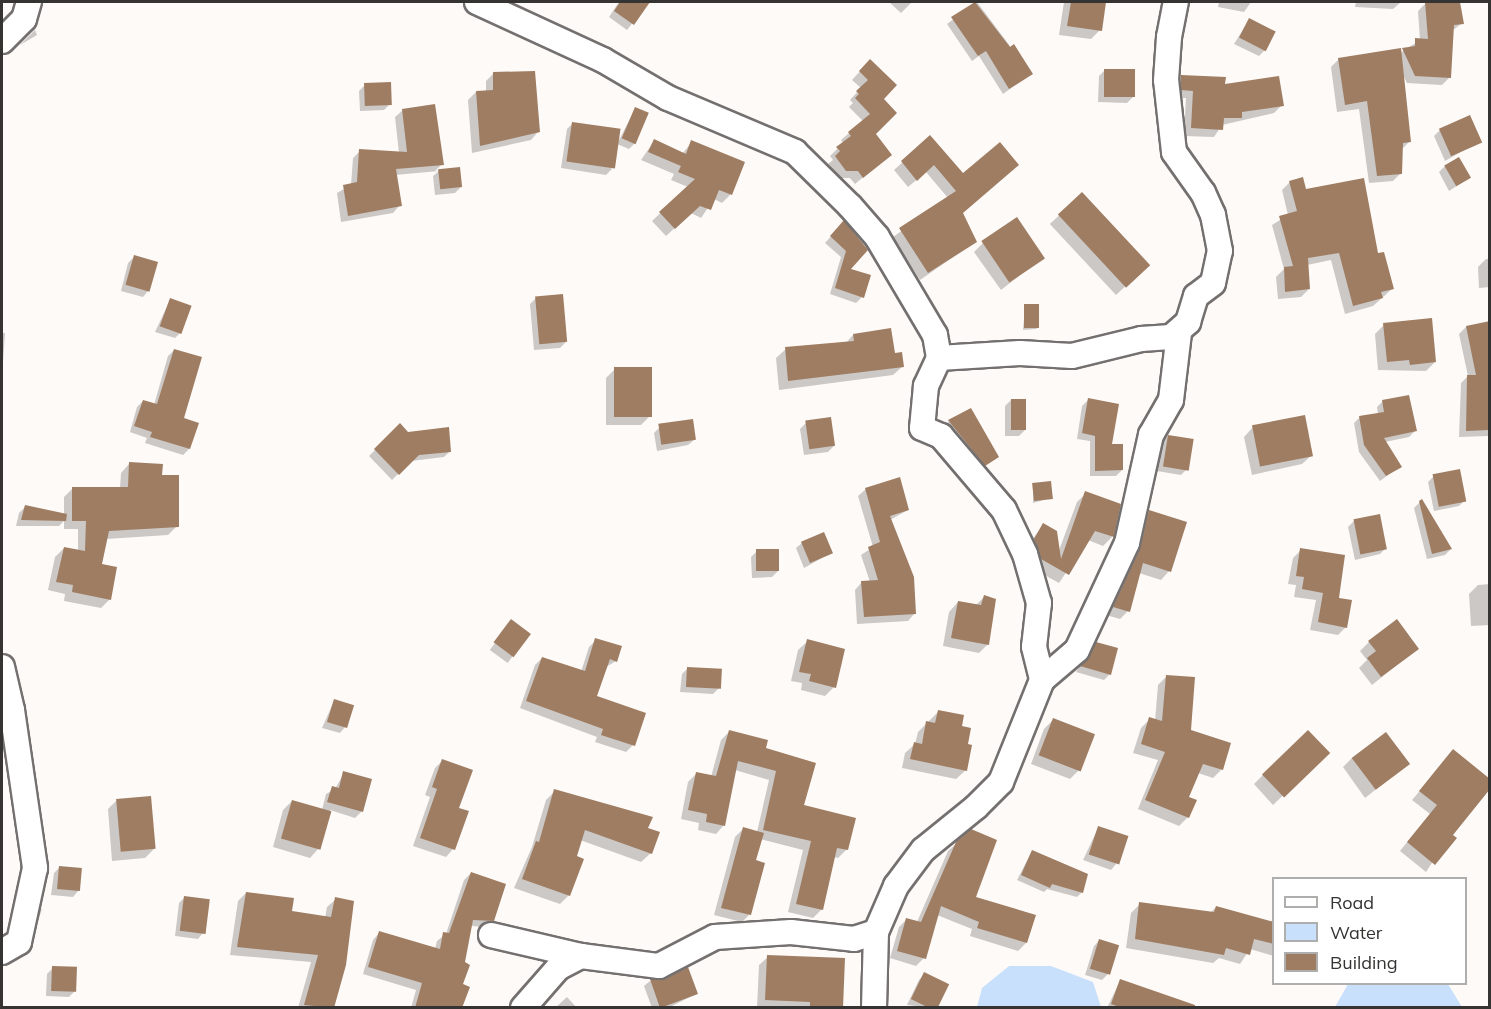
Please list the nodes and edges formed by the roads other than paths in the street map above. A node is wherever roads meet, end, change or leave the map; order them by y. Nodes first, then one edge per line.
1 (29, 2) edge
2 (477, 2) edge
3 (1176, 2) edge
4 (2, 40) edge
5 (1179, 333) junction
6 (939, 358) junction
7 (2, 667) edge
8 (1042, 680) junction
9 (876, 932) junction
10 (490, 935) dead end
11 (2, 952) edge
12 (582, 956) junction
13 (523, 1008) edge
14 (874, 1008) edge

1 - 4 street
2 - 6 street
3 - 5 street
5 - 6 street
5 - 8 street
6 - 8 street
7 - 11 street
8 - 9 street
9 - 12 street
9 - 14 street
10 - 12 street
12 - 13 street

